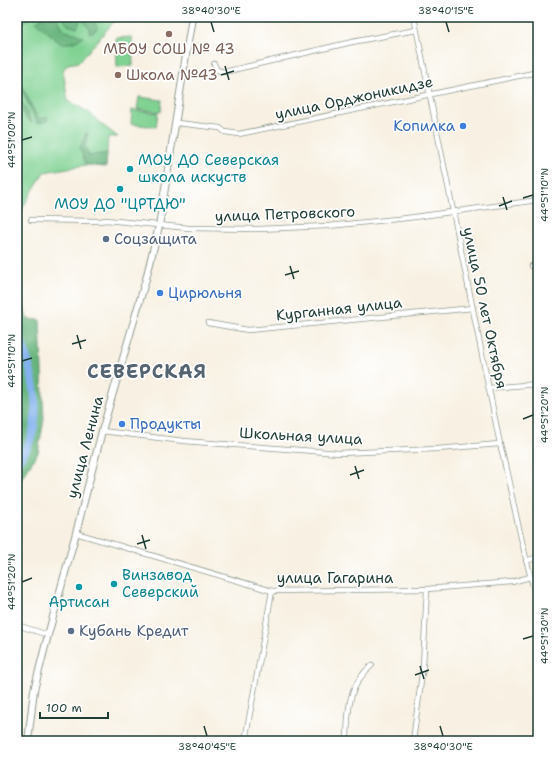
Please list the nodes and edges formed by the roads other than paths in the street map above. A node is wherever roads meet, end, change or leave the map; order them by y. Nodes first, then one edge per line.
1 (192, 17) edge
2 (414, 17) edge
3 (533, 17) edge
4 (538, 27) edge
5 (416, 30) junction
6 (214, 64) dead end
7 (538, 72) edge
8 (428, 94) junction
9 (177, 123) junction
10 (538, 200) edge
11 (453, 212) junction
12 (31, 220) dead end
13 (159, 226) junction
14 (538, 265) edge
15 (530, 266) dead end
16 (473, 308) junction
17 (208, 324) dead end
18 (538, 384) edge
19 (489, 388) junction
20 (102, 431) junction
21 (500, 444) junction
22 (76, 533) junction
23 (538, 557) edge
24 (526, 561) junction
25 (530, 577) junction
26 (427, 589) junction
27 (272, 590) junction
28 (538, 603) edge
29 (17, 625) edge
30 (48, 635) junction
31 (372, 665) dead end
32 (28, 741) edge
33 (245, 741) edge
34 (347, 741) edge
35 (413, 741) edge

1 - 9 street, улица Ленина
2 - 5 street, улица 50 лет Октября
3 - 4 street
5 - 6 street
5 - 8 street, улица 50 лет Октября
7 - 8 street, улица Орджоникидзе
8 - 9 street, улица Орджоникидзе
8 - 11 street, улица 50 лет Октября
9 - 13 street, улица Ленина
10 - 11 street, улица Петровского
11 - 13 street, улица Петровского
11 - 16 street, улица 50 лет Октября
12 - 13 street, улица Петровского
13 - 20 street, улица Ленина
14 - 15 street
16 - 17 street, Курганная улица
16 - 19 street, улица 50 лет Октября
18 - 19 street
19 - 21 street, улица 50 лет Октября
20 - 21 street, Школьная улица
20 - 22 street, улица Ленина
21 - 24 street, улица 50 лет Октября
22 - 27 street, улица Гагарина
22 - 30 street, улица Ленина
23 - 24 street
24 - 25 street, улица 50 лет Октября
25 - 26 street, улица Гагарина
25 - 28 street, улица 50 лет Октября
26 - 27 street, улица Гагарина
26 - 35 street
27 - 33 street
29 - 30 street
30 - 32 street, улица Ленина
31 - 34 street

